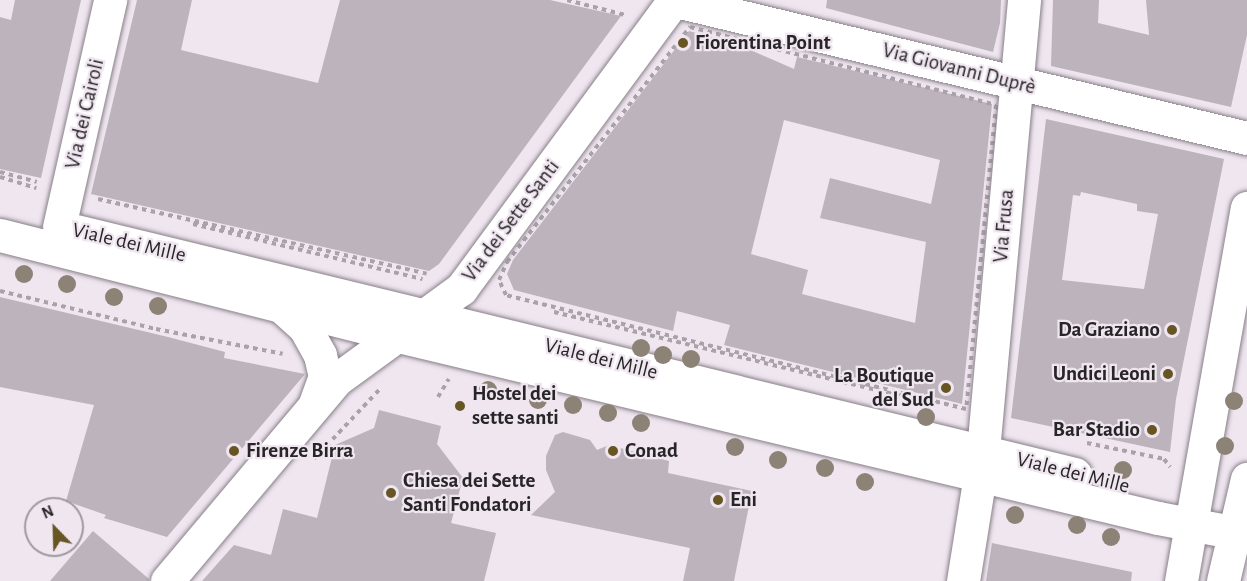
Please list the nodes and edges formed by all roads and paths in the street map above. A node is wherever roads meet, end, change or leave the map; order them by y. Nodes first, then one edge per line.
1 (110, 0) edge
2 (567, 0) edge
3 (673, 0) edge
4 (1024, 0) edge
5 (626, 15) dead end
6 (1007, 93) junction
7 (1247, 138) edge
8 (0, 172) edge
9 (46, 184) dead end
10 (86, 196) dead end
11 (1247, 208) edge
12 (0, 213) edge
13 (59, 227) junction
14 (0, 235) edge
15 (433, 275) dead end
16 (0, 291) edge
17 (280, 306) junction
18 (424, 315) junction
19 (394, 335) junction
20 (289, 355) dead end
21 (313, 407) junction
22 (966, 409) dead end
23 (981, 463) junction
24 (1247, 479) edge
25 (1192, 524) junction
26 (1241, 534) edge
27 (167, 581) edge
28 (963, 581) edge
29 (1181, 581) edge
30 (1223, 581) edge

1 - 13 street, Via dei Cairoli
2 - 5 path
3 - 6 street, Via Giovanni Duprè
3 - 18 street, Via dei Sette Santi
4 - 6 street, Via Frusa
6 - 7 street, Via Giovanni Duprè
6 - 22 path
6 - 23 street, Via Frusa
8 - 9 path
10 - 15 path
11 - 25 street
12 - 13 street, Viale dei Mille
13 - 18 street, Viale dei Mille
14 - 17 street, Viale dei Mille
16 - 20 path
17 - 19 street, Viale dei Mille
17 - 21 street, Via dei Sette Santi
18 - 19 street, Via dei Sette Santi
18 - 23 street, Viale dei Mille
19 - 21 street, Via dei Sette Santi
19 - 23 street, Viale dei Mille
21 - 27 street, Via dei Sette Santi
23 - 25 street, Viale dei Mille
23 - 28 street, Via Frusa
24 - 26 street
25 - 26 street, Viale dei Mille
25 - 29 street
26 - 30 street

